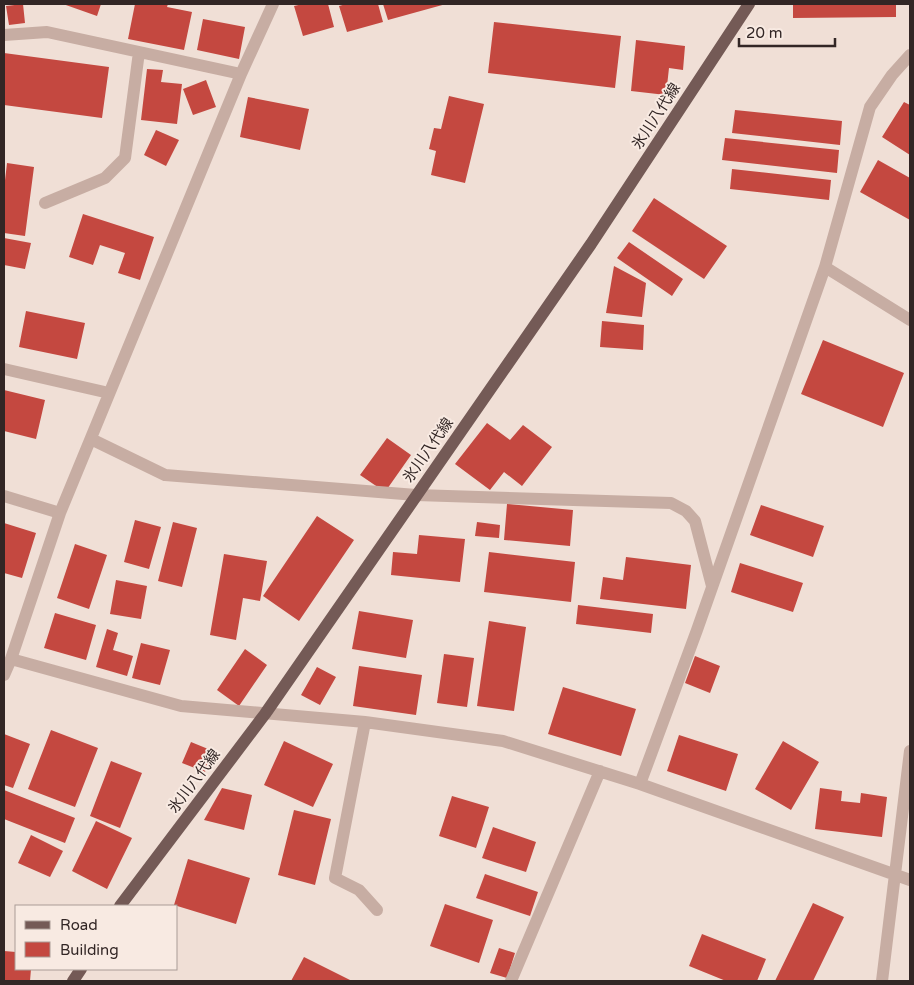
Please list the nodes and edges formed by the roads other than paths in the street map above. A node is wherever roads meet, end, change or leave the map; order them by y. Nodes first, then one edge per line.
1 (273, 4) edge
2 (749, 4) edge
3 (4, 35) edge
4 (139, 52) junction
5 (910, 54) edge
6 (241, 74) junction
7 (45, 203) dead end
8 (825, 267) junction
9 (910, 320) edge
10 (4, 369) edge
11 (109, 393) junction
12 (91, 439) junction
13 (416, 495) junction
14 (4, 496) edge
15 (60, 513) junction
16 (712, 586) junction
17 (11, 659) junction
18 (4, 676) edge
19 (265, 714) junction
20 (364, 722) junction
21 (910, 750) edge
22 (600, 772) junction
23 (640, 784) junction
24 (894, 874) junction
25 (910, 880) edge
26 (121, 905) edge
27 (377, 910) dead end
28 (80, 970) edge
29 (74, 981) edge
30 (511, 981) edge
31 (882, 981) edge

1 - 6 street
2 - 13 main road, 氷川八代線
3 - 4 street
4 - 6 street
4 - 7 street
5 - 8 street
6 - 11 street
8 - 9 street
8 - 16 street
10 - 11 street
11 - 12 street
12 - 13 street
12 - 15 street
13 - 16 street
13 - 19 main road, 氷川八代線
14 - 15 street
15 - 17 street
16 - 23 street
17 - 18 street
17 - 19 street
19 - 20 street
19 - 26 main road, 氷川八代線
20 - 22 street
20 - 27 street
21 - 24 street
22 - 23 street
22 - 30 street
23 - 24 street
24 - 25 street
24 - 31 street
28 - 29 main road

